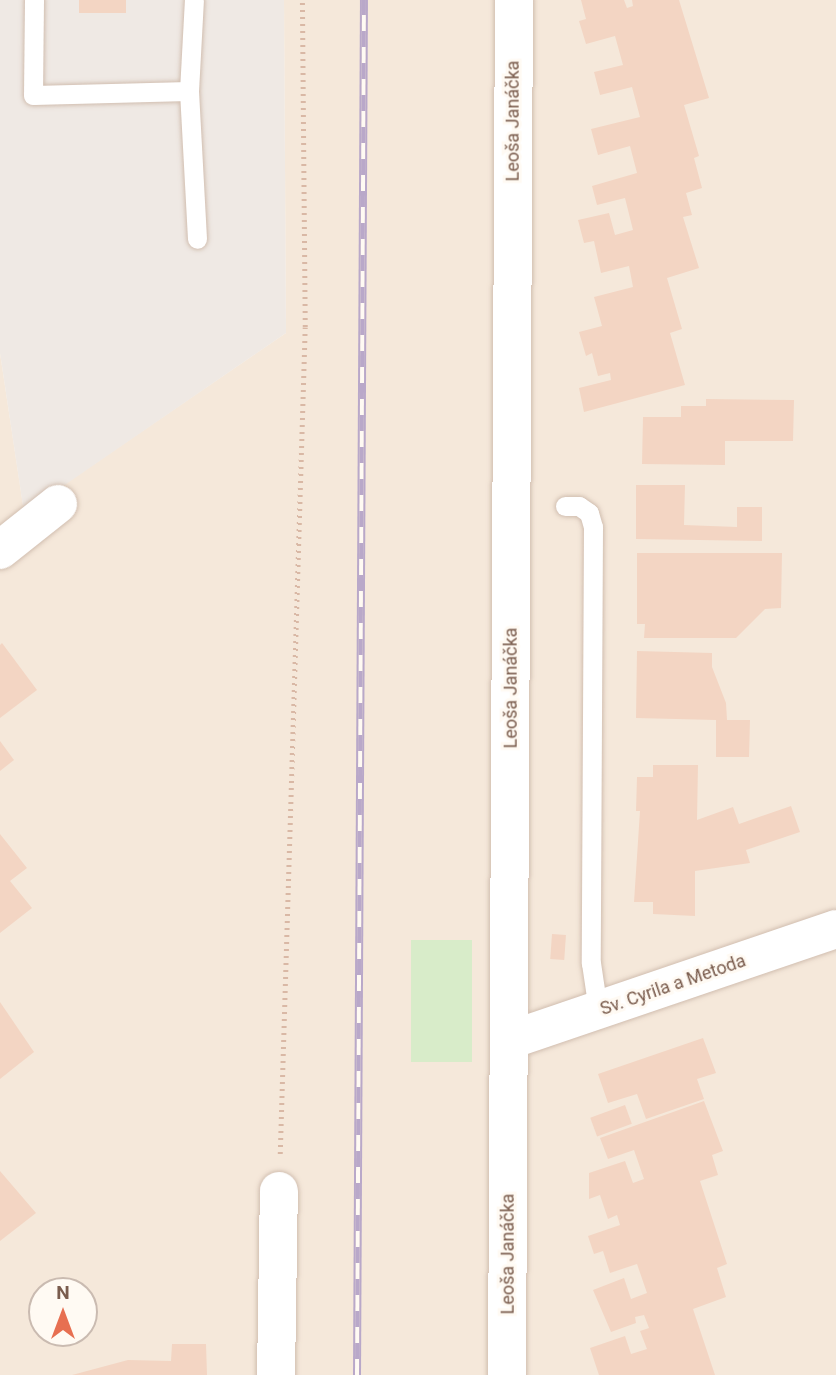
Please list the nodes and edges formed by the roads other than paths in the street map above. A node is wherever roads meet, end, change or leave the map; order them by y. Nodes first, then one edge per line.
1 (34, 0) edge
2 (194, 0) edge
3 (514, 0) edge
4 (189, 91) junction
5 (197, 239) dead end
6 (58, 504) dead end
7 (565, 506) dead end
8 (0, 550) edge
9 (836, 929) edge
10 (598, 1010) junction
11 (510, 1040) junction
12 (279, 1191) road end
13 (276, 1375) edge
14 (507, 1375) edge

1 - 4 lane
2 - 4 lane
3 - 11 street, Leoša Janáčka
4 - 5 lane
6 - 8 street
7 - 10 lane
9 - 10 street, Sv. Cyrila a Metoda
10 - 11 street, Sv. Cyrila a Metoda
11 - 14 street, Leoša Janáčka
12 - 13 street

